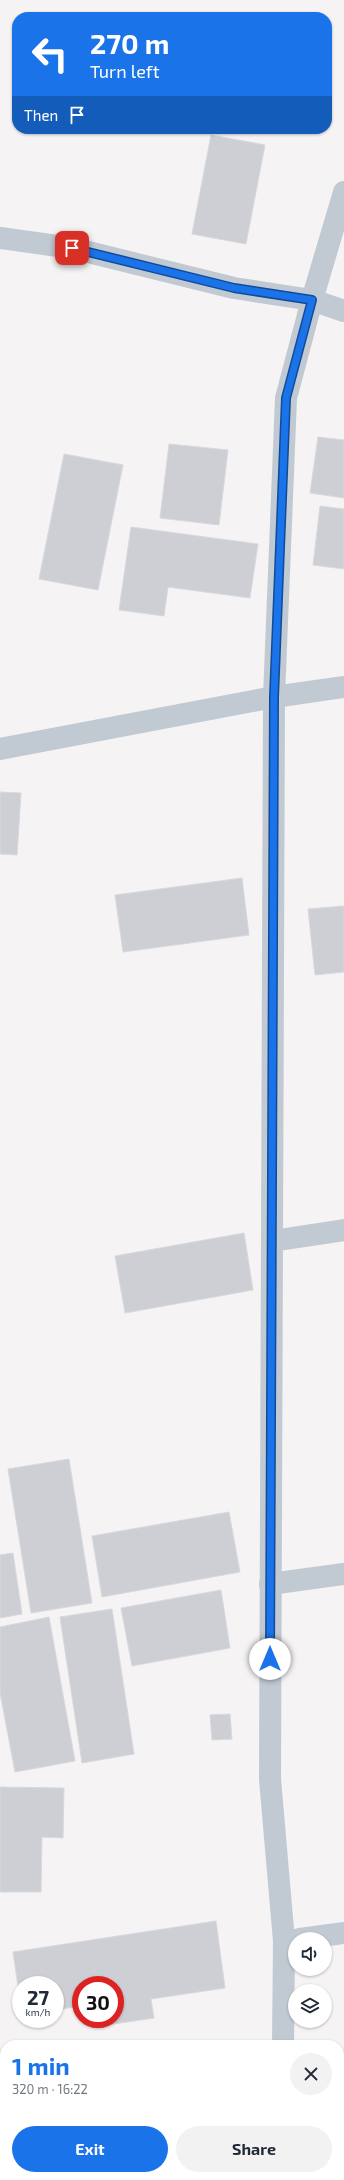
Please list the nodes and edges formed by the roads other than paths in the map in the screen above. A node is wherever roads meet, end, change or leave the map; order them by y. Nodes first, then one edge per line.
1 (344, 192) edge
2 (0, 238) edge
3 (312, 300) junction
4 (344, 311) edge
5 (344, 687) edge
6 (274, 697) junction
7 (0, 749) edge
8 (344, 1230) edge
9 (272, 1241) junction
10 (344, 1574) edge
11 (270, 1584) junction
12 (292, 1932) edge
13 (344, 1933) edge
14 (332, 1935) edge
15 (290, 1976) edge
16 (283, 2040) edge

1 - 3 street
2 - 3 street
3 - 4 street
3 - 6 street
5 - 6 street
6 - 7 street
6 - 9 street
8 - 9 street
9 - 11 street
10 - 11 street
11 - 12 street
13 - 14 street
15 - 16 street

